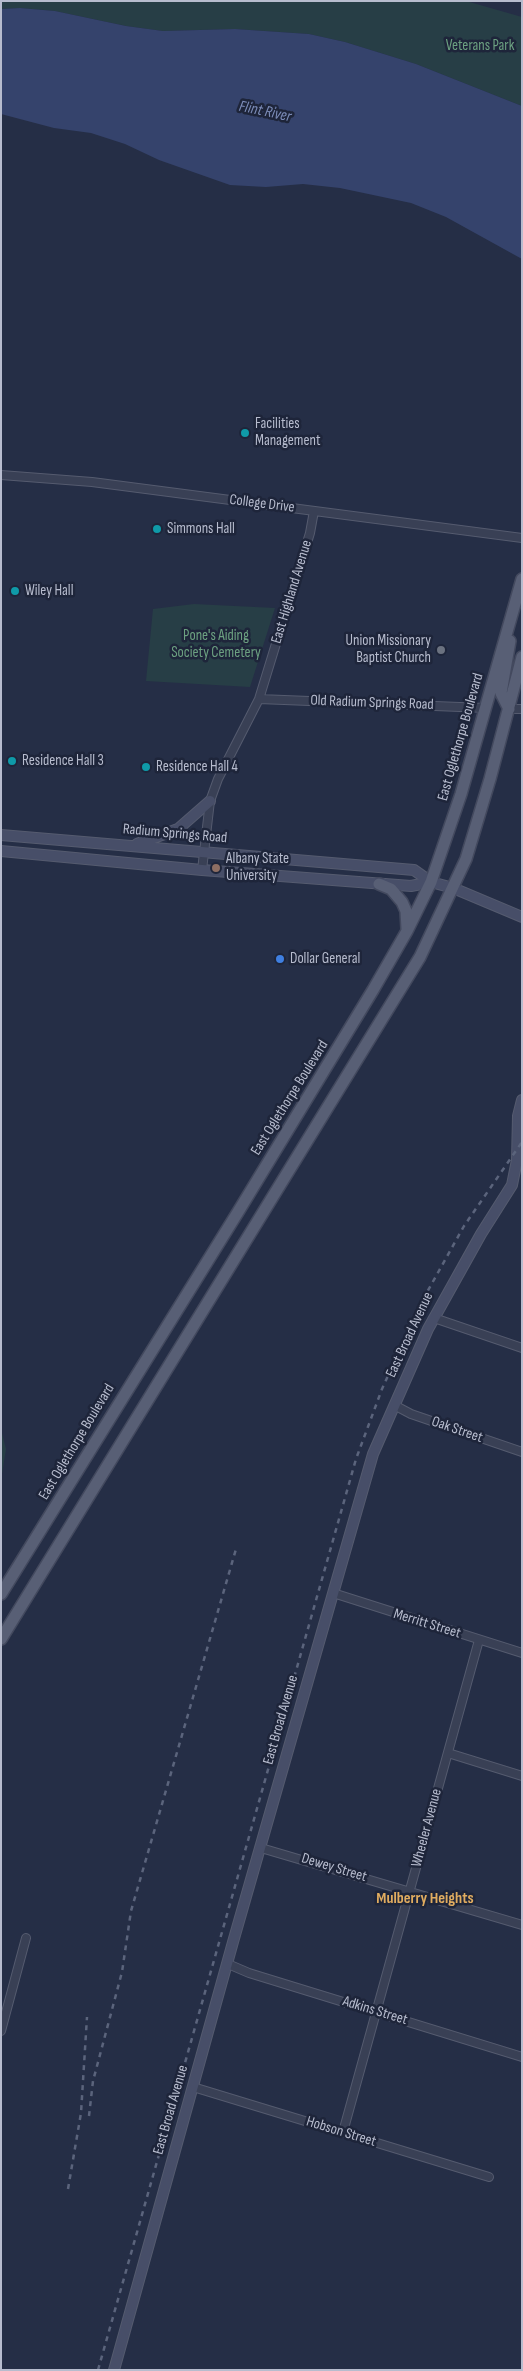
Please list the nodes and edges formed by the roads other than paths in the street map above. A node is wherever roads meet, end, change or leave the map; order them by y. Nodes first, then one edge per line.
1 (1, 475) edge
2 (314, 511) junction
3 (522, 538) edge
4 (520, 584) edge
5 (522, 656) edge
6 (259, 698) junction
7 (485, 708) junction
8 (509, 709) junction
9 (522, 709) edge
10 (210, 801) junction
11 (1, 835) edge
12 (133, 845) junction
13 (1, 851) edge
14 (203, 852) junction
15 (202, 870) junction
16 (431, 882) junction
17 (379, 884) junction
18 (453, 888) junction
19 (522, 917) edge
20 (407, 931) junction
21 (522, 1100) edge
22 (434, 1318) junction
23 (522, 1348) edge
24 (394, 1405) junction
25 (522, 1452) edge
26 (333, 1593) junction
27 (1, 1594) edge
28 (1, 1639) edge
29 (479, 1640) junction
30 (522, 1653) edge
31 (448, 1753) junction
32 (522, 1776) edge
33 (261, 1848) junction
34 (408, 1890) junction
35 (522, 1924) edge
36 (26, 1938) dead end
37 (228, 1964) junction
38 (377, 2011) junction
39 (1, 2031) edge
40 (521, 2055) edge
41 (193, 2087) junction
42 (344, 2132) junction
43 (489, 2177) dead end
44 (114, 2370) edge

1 - 2 street, College Drive
2 - 3 street, College Drive
2 - 6 street, East Highland Avenue
4 - 7 main road, East Oglethorpe Boulevard
4 - 8 main road
5 - 8 main road
6 - 7 street, Old Radium Springs Road
6 - 10 street, East Highland Avenue
7 - 16 main road, East Oglethorpe Boulevard
8 - 9 street
8 - 18 main road
10 - 12 main road
10 - 14 street, East Highland Avenue
11 - 12 main road, Radium Springs Road
12 - 14 main road, Radium Springs Road
13 - 15 main road, Radium Springs Road
14 - 15 street, East Highland Avenue
14 - 16 main road, Radium Springs Road
15 - 17 main road, Radium Springs Road
16 - 17 main road, Radium Springs Road
16 - 18 main road, Radium Springs Road
16 - 20 main road, East Oglethorpe Boulevard
17 - 20 main road
18 - 19 main road, Radium Springs Road
18 - 28 main road
20 - 27 main road, East Oglethorpe Boulevard
21 - 22 main road, East Broad Avenue
22 - 23 street
22 - 24 main road, East Broad Avenue
24 - 25 street, Oak Street
24 - 26 main road, East Broad Avenue
26 - 29 street, Merritt Street
26 - 33 main road, East Broad Avenue
29 - 30 street, Merritt Street
29 - 31 street, Wheeler Avenue
31 - 32 street
31 - 34 street, Wheeler Avenue
33 - 34 street, Dewey Street
33 - 37 main road, East Broad Avenue
34 - 35 street, Dewey Street
34 - 38 street, Wheeler Avenue
36 - 39 street
37 - 38 street, Adkins Street
37 - 41 main road, East Broad Avenue
38 - 40 street, Adkins Street
38 - 42 street, Wheeler Avenue
41 - 42 street, Hobson Street
41 - 44 main road, East Broad Avenue
42 - 43 street, Hobson Street

